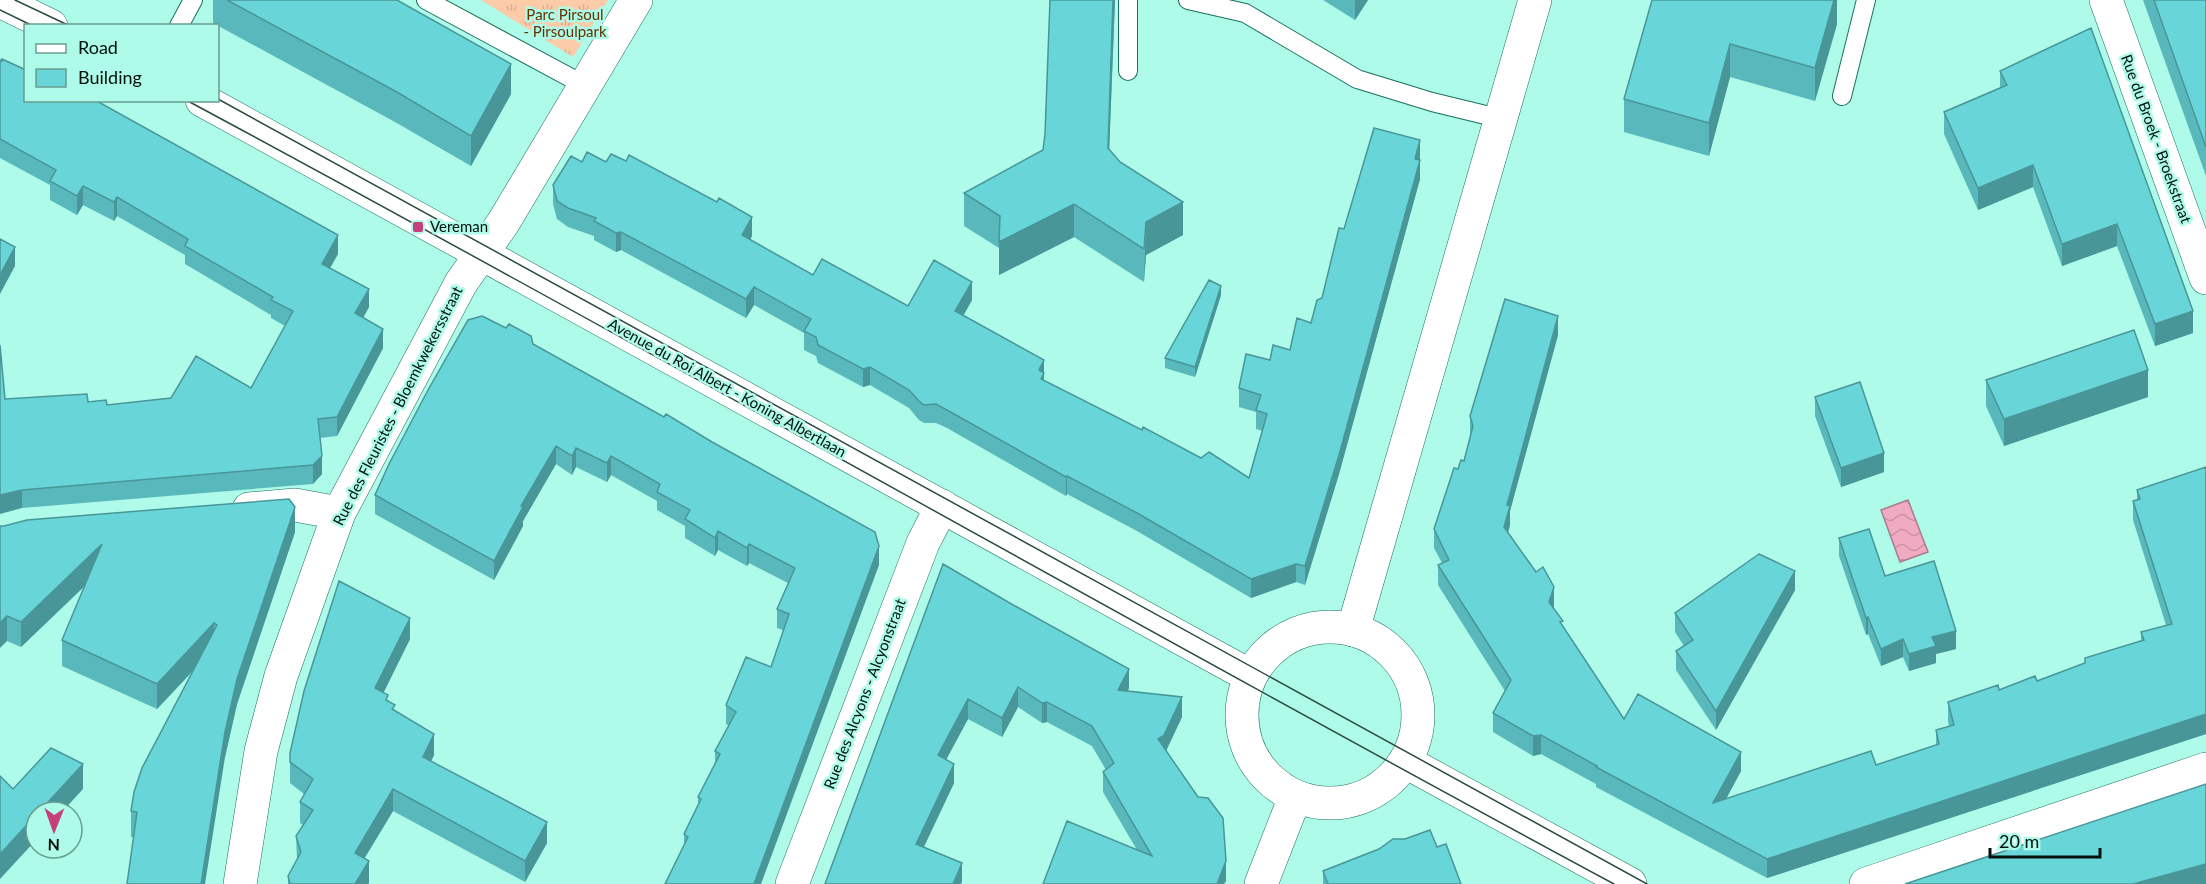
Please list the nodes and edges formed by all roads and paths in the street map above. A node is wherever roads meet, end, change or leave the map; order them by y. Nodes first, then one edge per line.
1 (193, 0) edge
2 (426, 0) edge
3 (636, 0) edge
4 (1128, 0) edge
5 (1188, 0) edge
6 (1535, 0) edge
7 (1866, 0) edge
8 (2106, 0) edge
9 (0, 1) edge
10 (47, 24) edge
11 (180, 24) edge
12 (1128, 71) dead end
13 (584, 85) junction
14 (1842, 96) dead end
15 (206, 102) edge
16 (1502, 119) junction
17 (482, 253) junction
18 (2206, 278) edge
19 (942, 506) junction
20 (224, 511) edge
21 (339, 513) junction
22 (1353, 630) junction
23 (1250, 676) junction
24 (1406, 762) junction
25 (2206, 769) edge
26 (1295, 797) junction
27 (240, 884) edge
28 (792, 884) edge
29 (1261, 884) edge
30 (1630, 884) edge
31 (1866, 884) edge

1 - 11 lane
2 - 13 lane
3 - 13 street, Rue des Fleuristes - Bloemkwekersstraat
4 - 12 lane
5 - 16 lane
6 - 16 street
7 - 14 lane
8 - 18 street, Rue du Broek - Broekstraat
9 - 10 street
13 - 17 street, Rue des Fleuristes - Bloemkwekersstraat
15 - 17 street, Avenue du Roi Albert - Koning Albertlaan
16 - 22 street
17 - 19 street, Avenue du Roi Albert - Koning Albertlaan
17 - 21 street, Rue des Fleuristes - Bloemkwekersstraat
19 - 23 street, Avenue du Roi Albert - Koning Albertlaan
19 - 28 street, Rue des Alcyons - Alcyonstraat
20 - 21 street
21 - 27 street, Rue des Fleuristes - Bloemkwekersstraat
22 - 23 street
22 - 24 street
23 - 26 street
24 - 26 street
24 - 30 street
25 - 31 street
26 - 29 street

